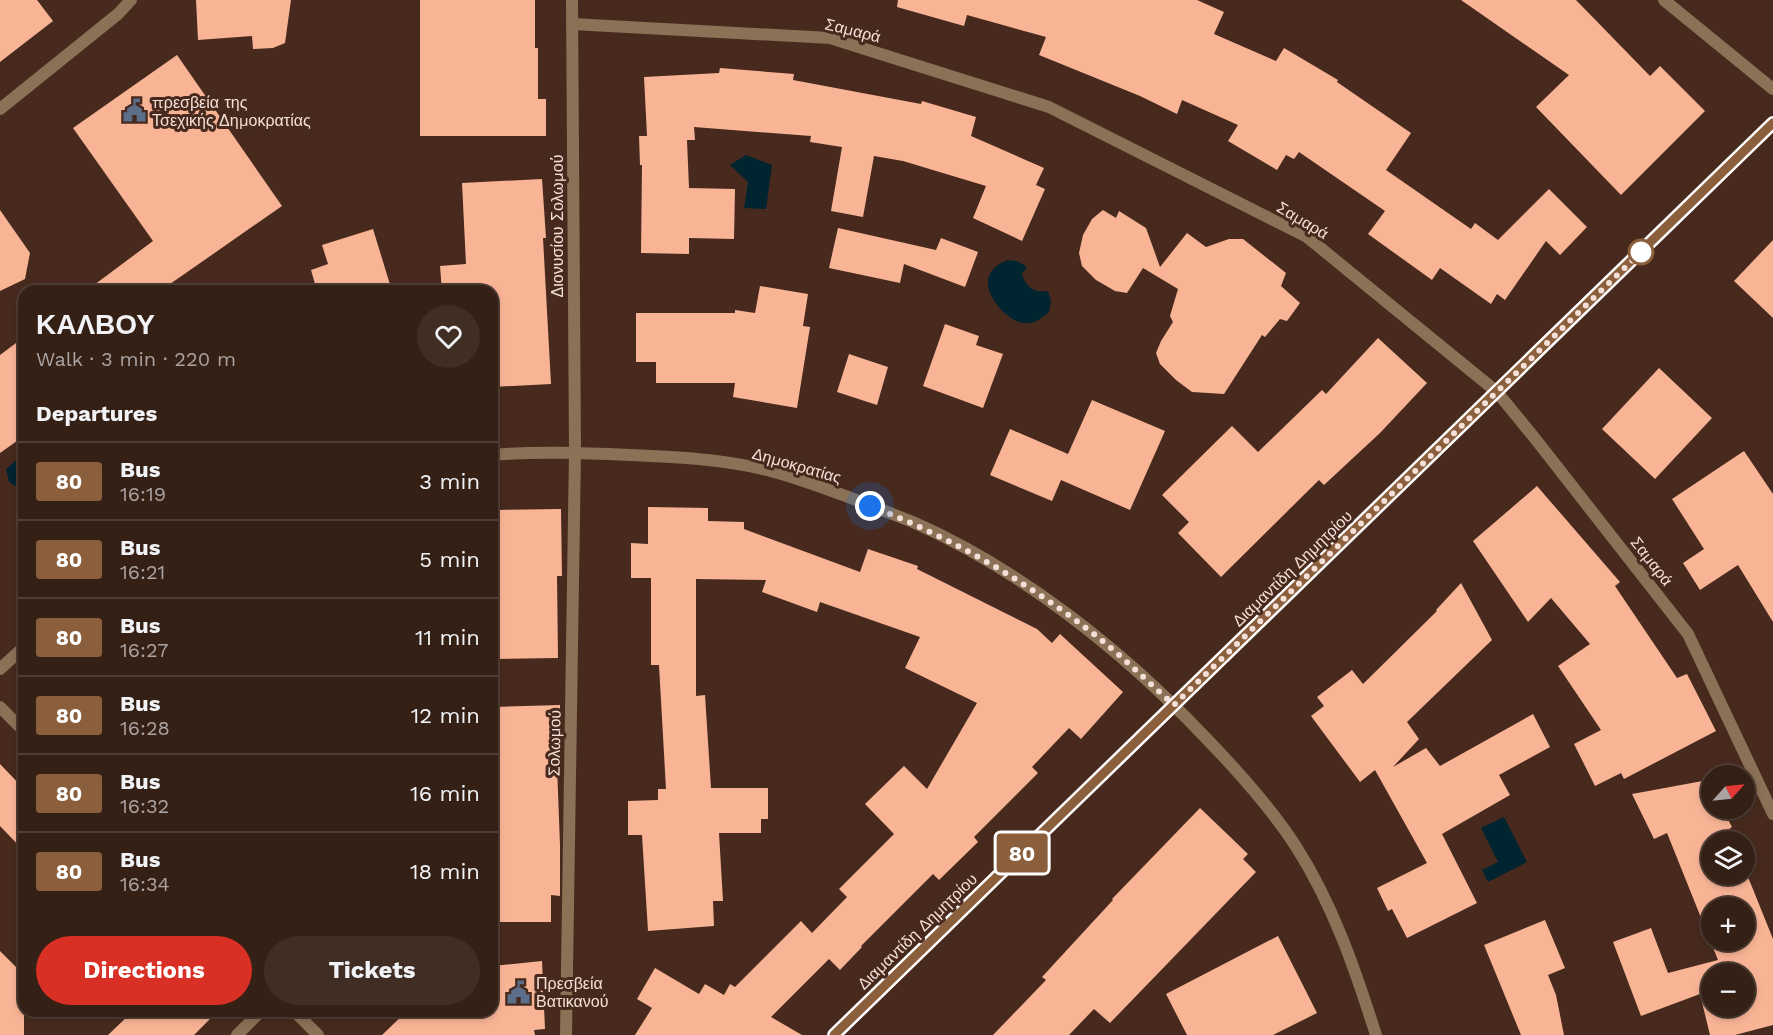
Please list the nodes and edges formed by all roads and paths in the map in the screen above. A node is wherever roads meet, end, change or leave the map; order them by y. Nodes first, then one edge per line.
1 (131, 0) edge
2 (572, 0) edge
3 (1664, 0) edge
4 (572, 24) junction
5 (1773, 89) edge
6 (0, 109) edge
7 (1773, 123) edge
8 (1497, 392) junction
9 (575, 452) junction
10 (498, 455) edge
11 (18, 652) edge
12 (0, 669) edge
13 (1174, 705) junction
14 (0, 707) edge
15 (18, 725) edge
16 (1773, 814) edge
17 (255, 1017) edge
18 (300, 1017) edge
19 (237, 1035) edge
20 (318, 1035) edge
21 (566, 1035) edge
22 (834, 1035) edge
23 (1376, 1035) edge

1 - 6 street
2 - 4 street, Διονυσίου Σολωμού
3 - 5 street
4 - 8 street, Σαμαρά
4 - 9 street, Διονυσίου Σολωμού
7 - 8 street, Διαμαντίδη Δημητρίου
8 - 13 street, Διαμαντίδη Δημητρίου
8 - 16 street, Σαμαρά
9 - 10 street, Δημοκρατίας
9 - 13 street, Δημοκρατίας
9 - 21 street, Σολωμού
11 - 12 street
13 - 22 street, Διαμαντίδη Δημητρίου
13 - 23 street, Δημοκρατίας
14 - 15 street
17 - 19 street
18 - 20 street

